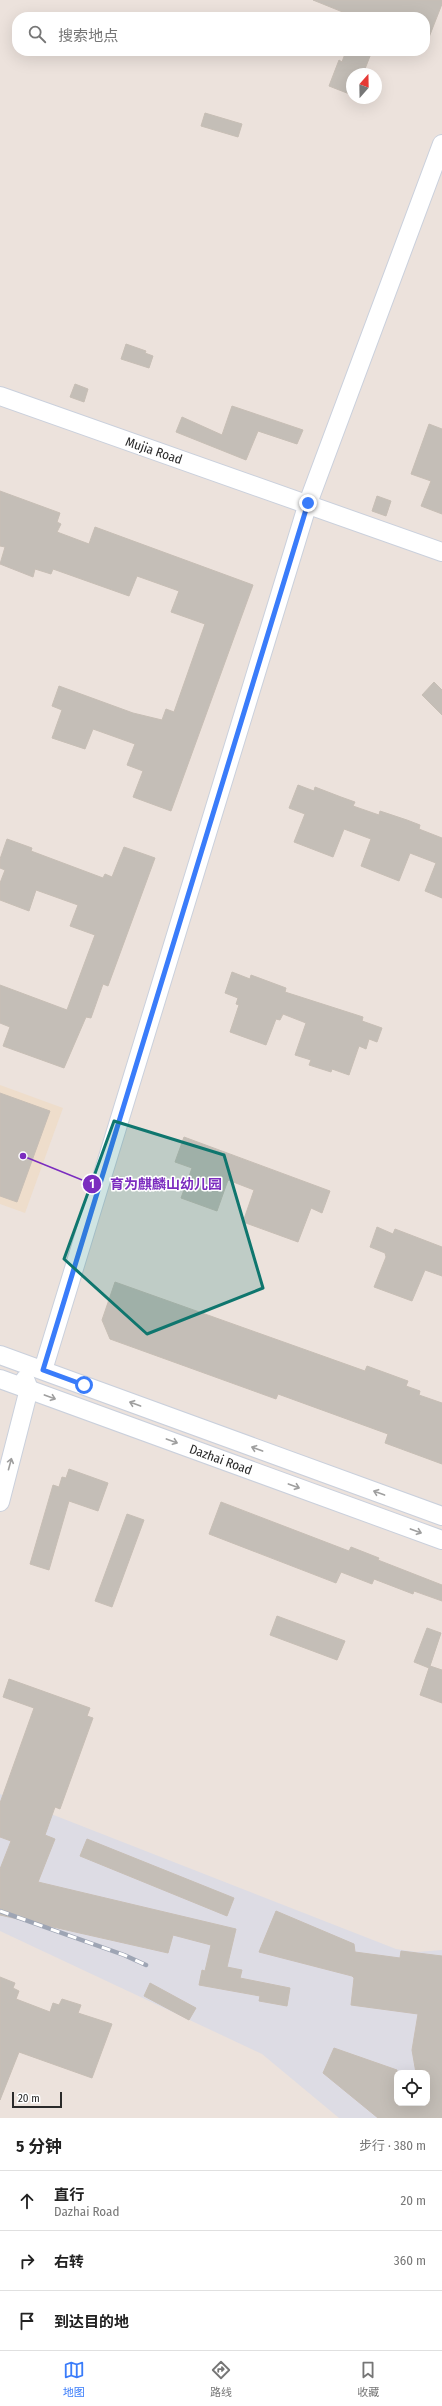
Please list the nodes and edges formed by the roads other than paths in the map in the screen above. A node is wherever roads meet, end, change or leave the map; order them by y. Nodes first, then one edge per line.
1 (442, 144) edge
2 (0, 396) edge
3 (308, 503) junction
4 (442, 552) edge
5 (0, 1355) edge
6 (18, 1362) junction
7 (43, 1370) junction
8 (0, 1377) edge
9 (29, 1389) junction
10 (0, 1502) edge
11 (442, 1516) edge
12 (442, 1540) edge

1 - 3 street
2 - 3 street, Mujia Road
3 - 4 street, Mujia Road
3 - 7 street
5 - 6 street, Dazhai Road
6 - 7 street, Dazhai Road
6 - 8 street
6 - 9 street
11 -> 7 street, Dazhai Road
8 - 9 street, Dazhai Road
10 -> 9 street
9 -> 12 street, Dazhai Road

